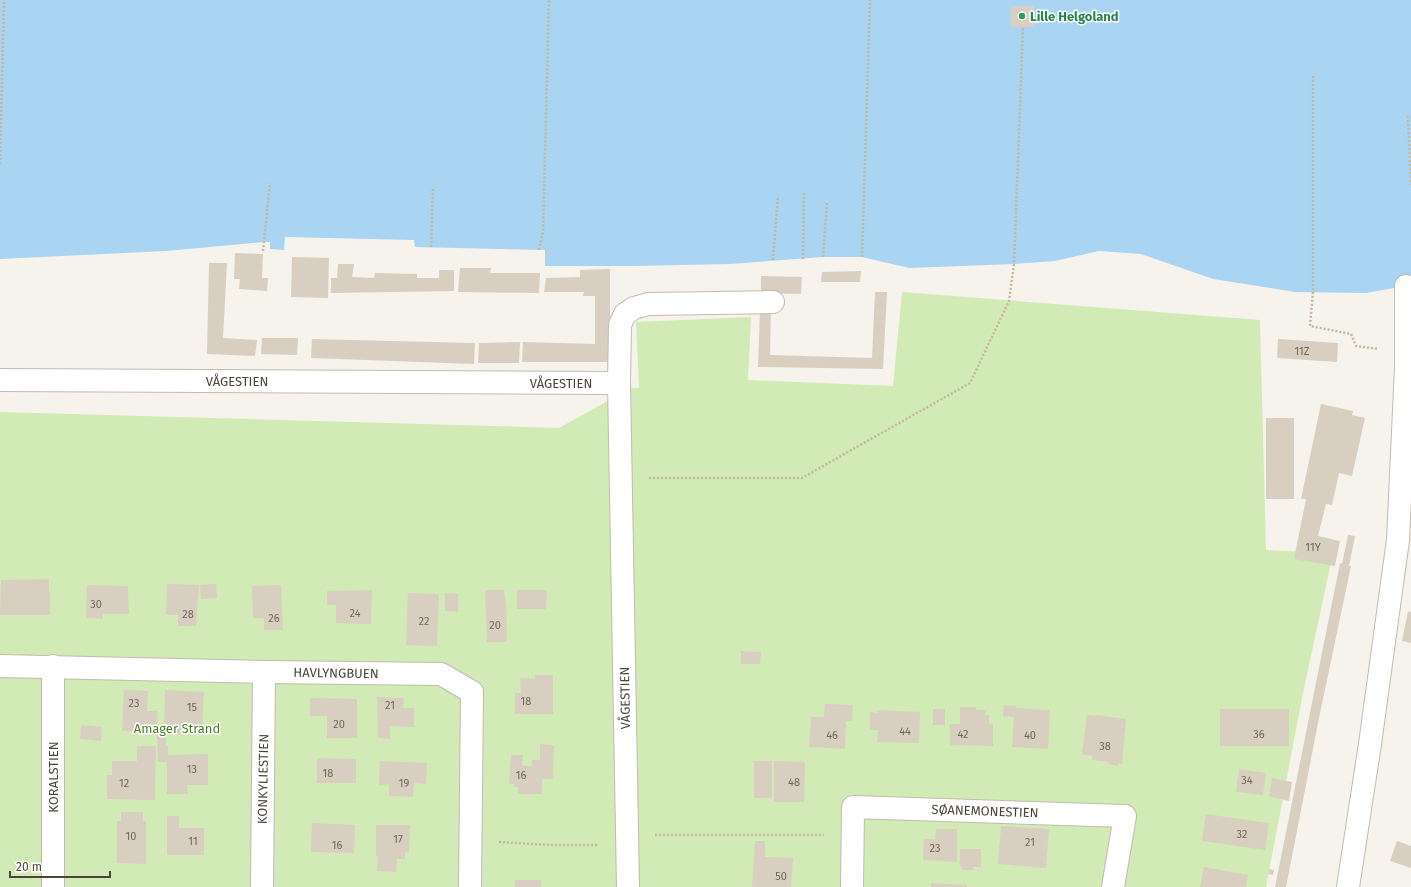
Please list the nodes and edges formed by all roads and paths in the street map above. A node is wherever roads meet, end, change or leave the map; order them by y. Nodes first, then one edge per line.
1 (4, 0) edge
2 (549, 0) edge
3 (870, 0) edge
4 (1023, 27) dead end
5 (1313, 76) dead end
6 (1408, 116) dead end
7 (0, 164) edge
8 (270, 183) dead end
9 (1411, 185) edge
10 (433, 187) dead end
11 (804, 191) dead end
12 (778, 196) dead end
13 (827, 203) dead end
14 (431, 247) dead end
15 (539, 250) dead end
16 (263, 251) dead end
17 (823, 257) dead end
18 (862, 257) dead end
19 (803, 259) dead end
20 (773, 260) dead end
21 (1406, 286) dead end
22 (773, 302) dead end
23 (1406, 353) junction
24 (0, 380) edge
25 (619, 384) junction
26 (621, 478) junction
27 (1404, 540) edge
28 (0, 666) edge
29 (53, 666) junction
30 (264, 672) junction
31 (852, 835) junction
32 (627, 840) junction
33 (470, 841) junction
34 (53, 887) edge
35 (262, 887) edge
36 (470, 887) edge
37 (628, 887) edge
38 (852, 887) edge
39 (1113, 887) edge
40 (1348, 887) edge

1 - 7 path
2 - 15 path
3 - 18 path
4 - 26 path
5 - 23 path
6 - 9 path
8 - 16 path
10 - 14 path
11 - 19 path
12 - 20 path
13 - 17 path
21 - 23 street
22 - 25 street
23 - 27 street
24 - 25 street, VÅGESTIEN
25 - 26 street, VÅGESTIEN
26 - 32 street, VÅGESTIEN
27 - 40 street
28 - 29 street, HAVLYNGBUEN
29 - 30 street, HAVLYNGBUEN
29 - 34 street, KORALSTIEN
30 - 33 street, HAVLYNGBUEN
30 - 35 street, KONKYLIESTIEN
31 - 32 path
31 - 38 street, SØANEMONESTIEN
31 - 39 street, SØANEMONESTIEN
32 - 33 path
32 - 37 street, VÅGESTIEN
33 - 36 street, HAVLYNGBUEN

